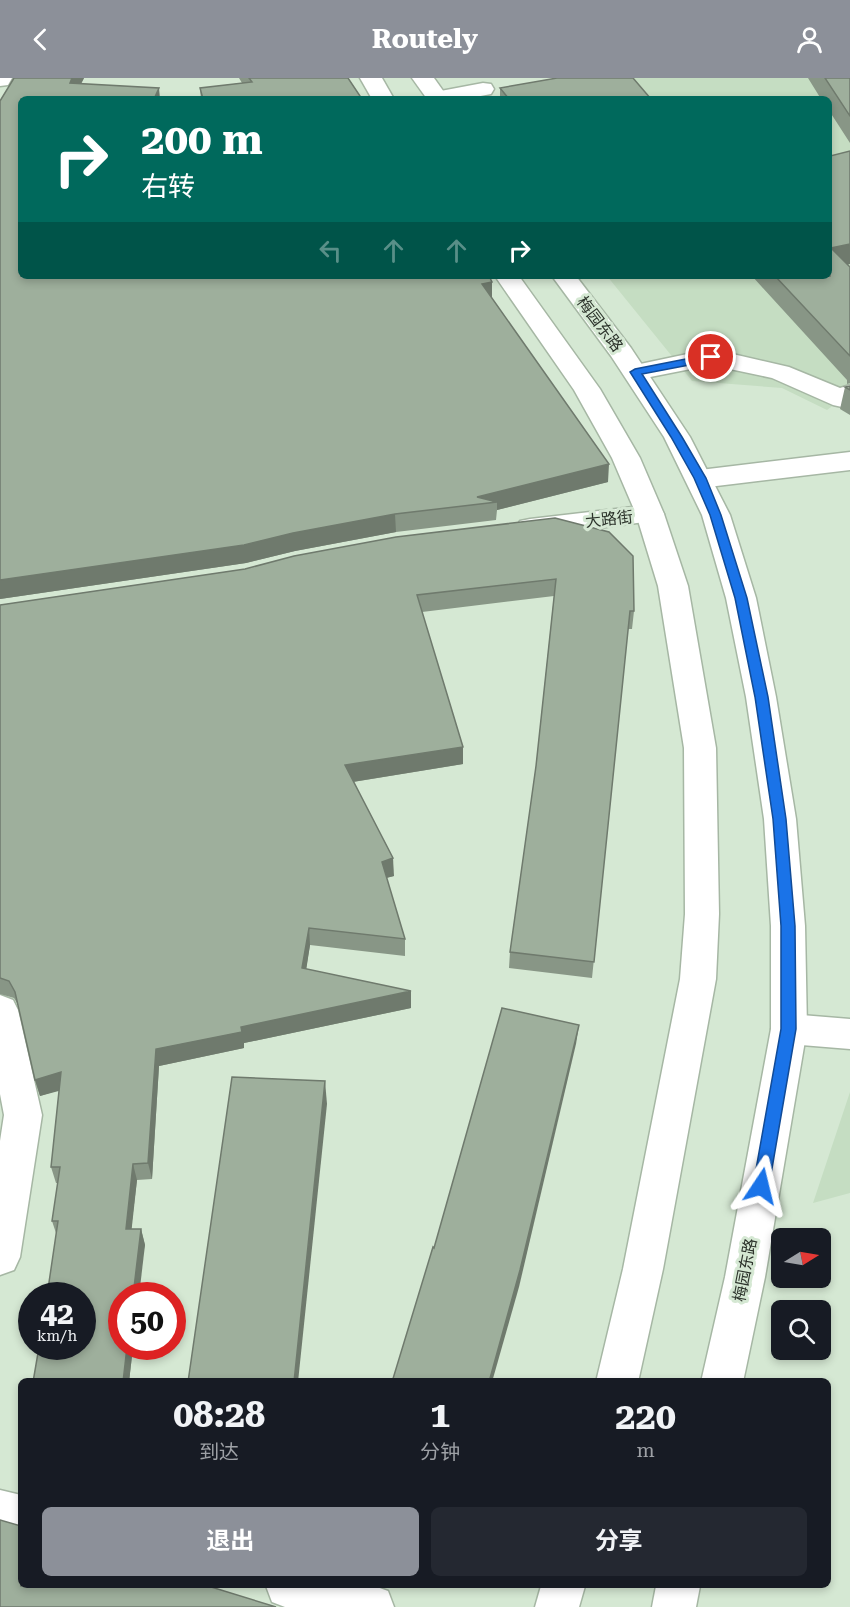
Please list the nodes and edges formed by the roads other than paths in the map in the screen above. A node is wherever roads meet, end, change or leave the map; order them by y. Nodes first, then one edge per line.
1 (371, 78) edge
2 (431, 87) edge
3 (483, 89) dead end
4 (381, 96) edge
5 (509, 279) edge
6 (566, 279) edge
7 (635, 372) junction
8 (850, 393) edge
9 (850, 461) edge
10 (700, 478) junction
11 (650, 514) junction
12 (509, 530) edge
13 (0, 1010) edge
14 (789, 1029) junction
15 (850, 1034) edge
16 (0, 1257) edge
17 (618, 1378) edge
18 (723, 1378) edge
19 (0, 1512) edge
20 (18, 1516) edge
21 (296, 1588) edge
22 (562, 1588) edge
23 (678, 1588) edge
24 (372, 1607) edge
25 (557, 1607) edge
26 (674, 1607) edge

1 - 4 main road
2 - 3 main road
5 - 11 main road
6 - 7 main road, 梅园东路
7 - 8 main road
7 - 10 main road, 梅园东路
9 - 10 main road
10 - 14 main road, 梅园东路
11 - 12 main road, 大路街
11 - 17 main road
13 - 16 main road
14 - 15 main road
14 - 18 main road, 梅园东路
19 - 20 main road
21 - 24 main road
22 - 25 main road
23 - 26 main road

